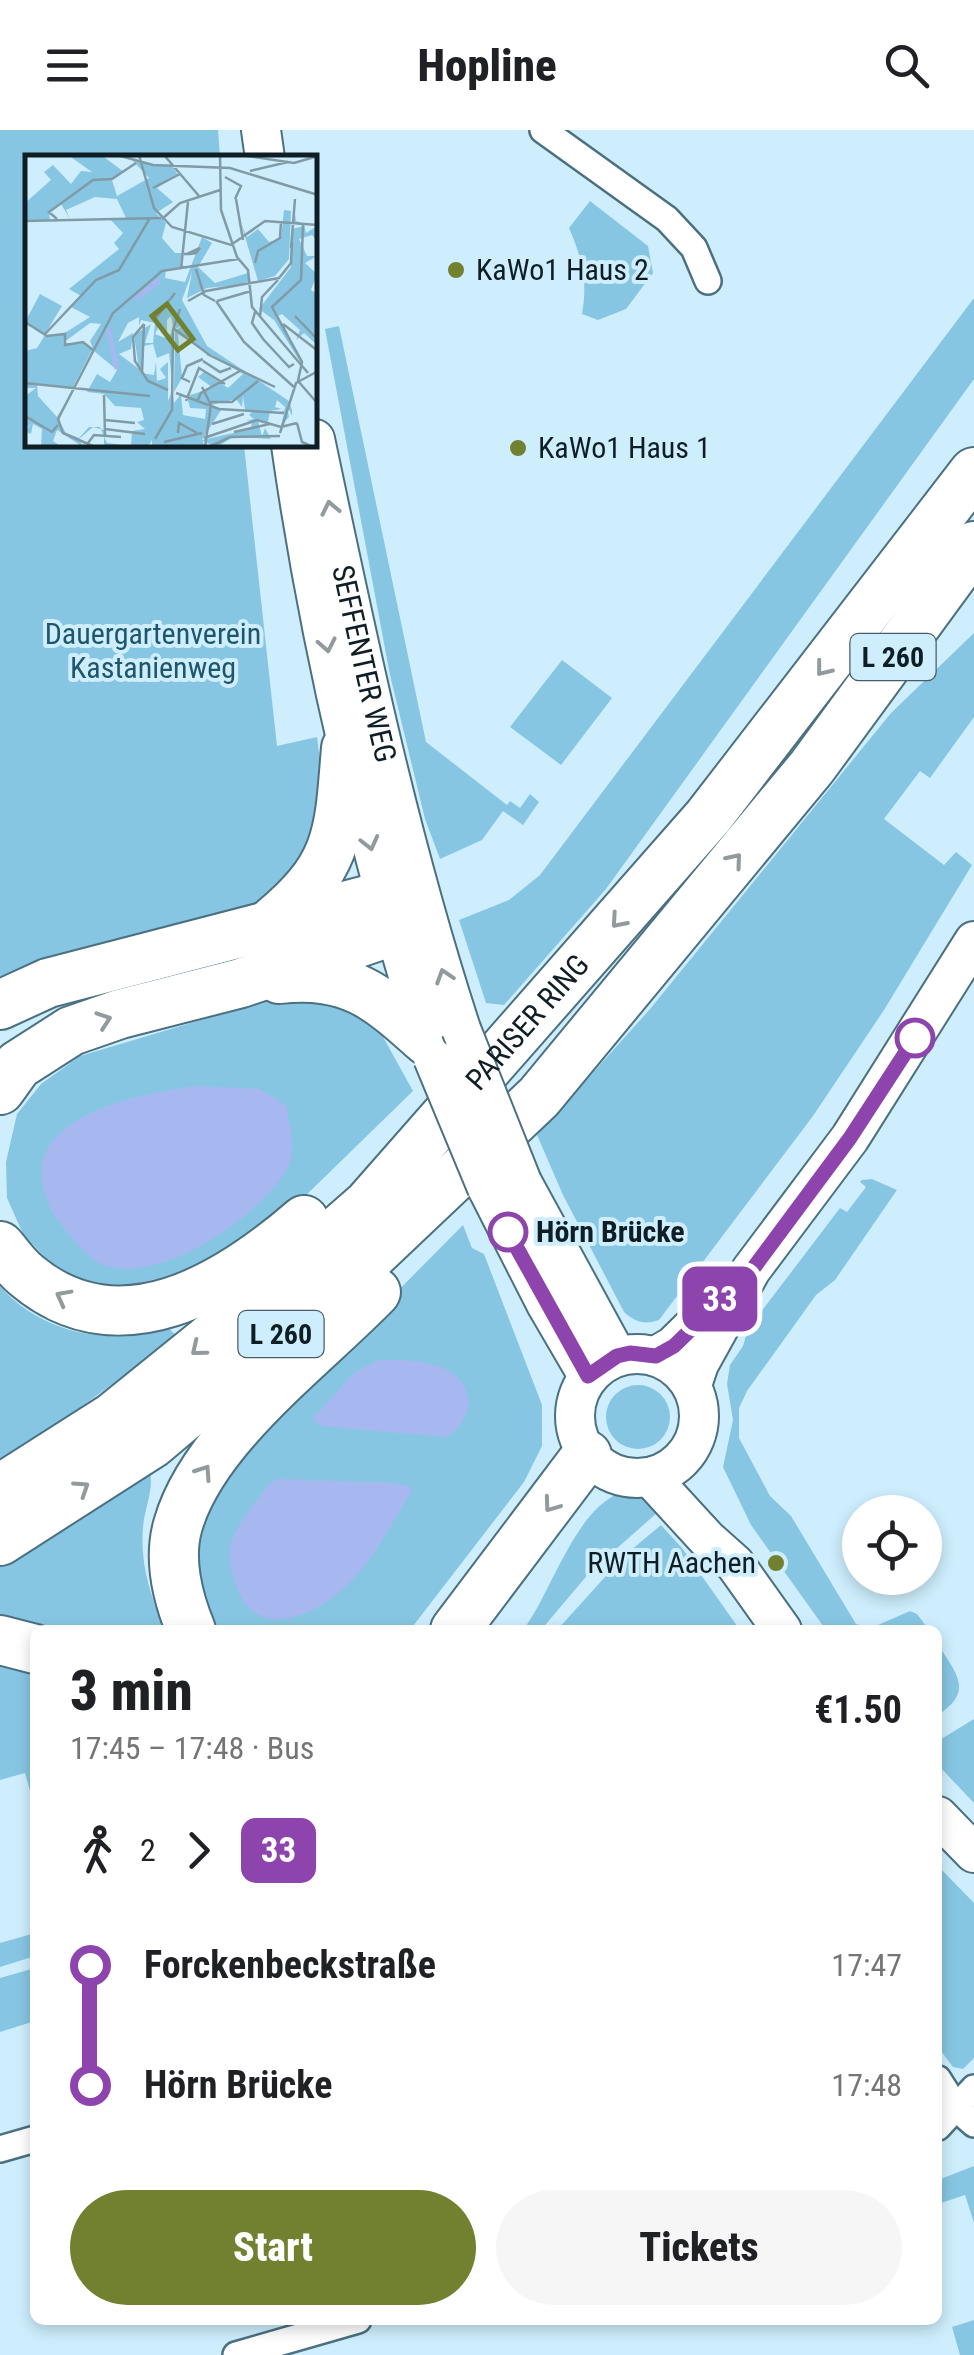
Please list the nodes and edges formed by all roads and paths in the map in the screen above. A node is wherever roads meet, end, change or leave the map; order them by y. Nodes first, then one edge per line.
1 (543, 130) edge
2 (708, 281) dead end
3 (291, 448) edge
4 (317, 448) edge
5 (974, 460) edge
6 (974, 472) edge
7 (926, 537) junction
8 (974, 546) edge
9 (974, 602) edge
10 (346, 748) junction
11 (812, 767) junction
12 (405, 909) junction
13 (270, 923) junction
14 (974, 941) edge
15 (241, 983) junction
16 (0, 1006) edge
17 (516, 1037) junction
18 (440, 1042) junction
19 (0, 1090) edge
20 (539, 1097) junction
21 (0, 1246) edge
22 (752, 1270) junction
23 (656, 1356) junction
24 (603, 1366) junction
25 (692, 1386) junction
26 (688, 1454) junction
27 (618, 1469) junction
28 (0, 1489) edge
29 (0, 1541) edge
30 (735, 1564) junction
31 (190, 1625) edge
32 (460, 1625) edge
33 (500, 1625) edge
34 (778, 1625) edge
35 (0, 1640) edge
36 (30, 1648) edge
37 (942, 1820) edge
38 (974, 1854) edge
39 (942, 2084) edge
40 (974, 2088) edge
41 (966, 2117) edge
42 (942, 2126) edge
43 (30, 2141) edge
44 (0, 2150) edge
45 (341, 2325) edge
46 (236, 2355) edge

1 - 2 street
3 -> 10 street, SEFFENTER WEG
12 -> 4 street, SEFFENTER WEG
5 - 7 highway
6 - 7 highway, PARISER RING / L 260
7 -> 17 highway, PARISER RING / L 260
8 - 11 highway, PARISER RING / L 260
9 - 11 highway
10 -> 12 street, SEFFENTER WEG
10 - 13 highway
20 -> 11 highway, PARISER RING / L 260
12 - 13 highway
12 - 15 highway
12 - 18 street, SEFFENTER WEG
13 - 16 highway
14 - 22 street
15 - 18 highway
19 -> 15 highway
17 -> 21 highway
17 -> 28 highway, PARISER RING / L 260
18 - 24 street, SEFFENTER WEG, bridge
18 - 24 street, SEFFENTER WEG, bridge
29 -> 20 highway, PARISER RING / L 260
31 -> 20 highway
22 - 23 street
22 - 25 street
23 - 24 street
23 - 25 street
24 - 27 street
25 - 26 street
26 - 27 street
26 - 30 street
27 - 30 street
27 -> 32 highway
27 - 33 highway
30 - 34 street
35 - 36 highway
37 - 38 street
39 - 41 street
40 - 41 street
41 - 42 street
43 - 44 street
45 - 46 street

